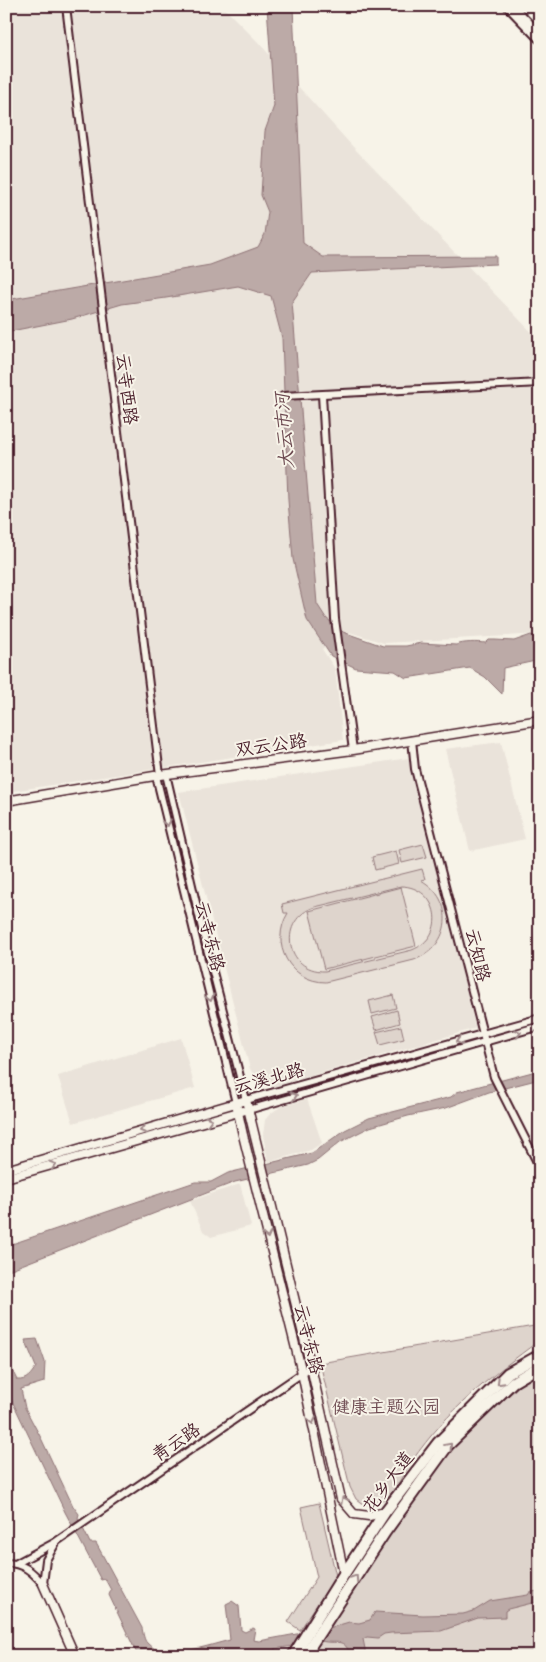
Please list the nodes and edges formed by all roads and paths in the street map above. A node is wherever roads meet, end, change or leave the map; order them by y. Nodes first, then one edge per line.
1 (66, 6) edge
2 (510, 6) edge
3 (527, 6) edge
4 (540, 19) edge
5 (540, 37) edge
6 (540, 383) edge
7 (322, 395) junction
8 (283, 396) dead end
9 (540, 720) edge
10 (412, 740) junction
11 (353, 750) junction
12 (161, 775) junction
13 (6, 801) edge
14 (540, 1018) edge
15 (540, 1026) edge
16 (482, 1034) junction
17 (484, 1042) junction
18 (246, 1100) junction
19 (236, 1103) junction
20 (248, 1110) junction
21 (238, 1112) junction
22 (540, 1168) edge
23 (6, 1170) edge
24 (6, 1178) edge
25 (540, 1354) edge
26 (540, 1366) edge
27 (311, 1367) junction
28 (302, 1373) junction
29 (385, 1512) junction
30 (57, 1541) junction
31 (6, 1563) edge
32 (17, 1563) junction
33 (344, 1574) junction
34 (43, 1584) junction
35 (75, 1656) edge
36 (293, 1656) edge
37 (304, 1656) edge

1 - 12 street, 云寺西路
2 - 5 highway
3 - 4 highway
6 - 7 street
7 - 8 street
7 - 11 street
9 - 10 street, 双云公路
10 - 11 street, 双云公路
10 - 16 street, 云知路
11 - 12 street, 双云公路
12 - 13 street, 双云公路
12 - 18 street, 云寺东路
12 -> 19 street, 云寺东路
14 - 16 street, 云溪北路
17 -> 15 street, 云溪北路
16 - 17 street, 云知路
16 -> 18 street, 云溪北路
20 -> 17 street, 云溪北路
17 - 22 street, 云知路
18 - 19 street, 云溪北路
18 - 20 street, 云寺东路
19 - 21 street, 云寺东路
19 -> 23 street, 云溪北路
20 - 21 street, 云溪北路
20 - 27 street, 云寺东路
24 -> 21 street, 云溪北路
21 -> 28 street, 云寺东路
25 -> 29 main road, 花乡大道
37 -> 26 main road, 花乡大道
27 - 28 street, 青云路
29 -> 27 street, 云寺东路
28 - 30 street, 青云路
28 -> 33 street, 云寺东路
29 - 33 main road, 花乡大道
30 - 32 street, 青云路
30 - 34 street, 青云路
31 - 32 street, 青云路
32 - 34 street
33 - 36 main road, 花乡大道
34 - 35 street

